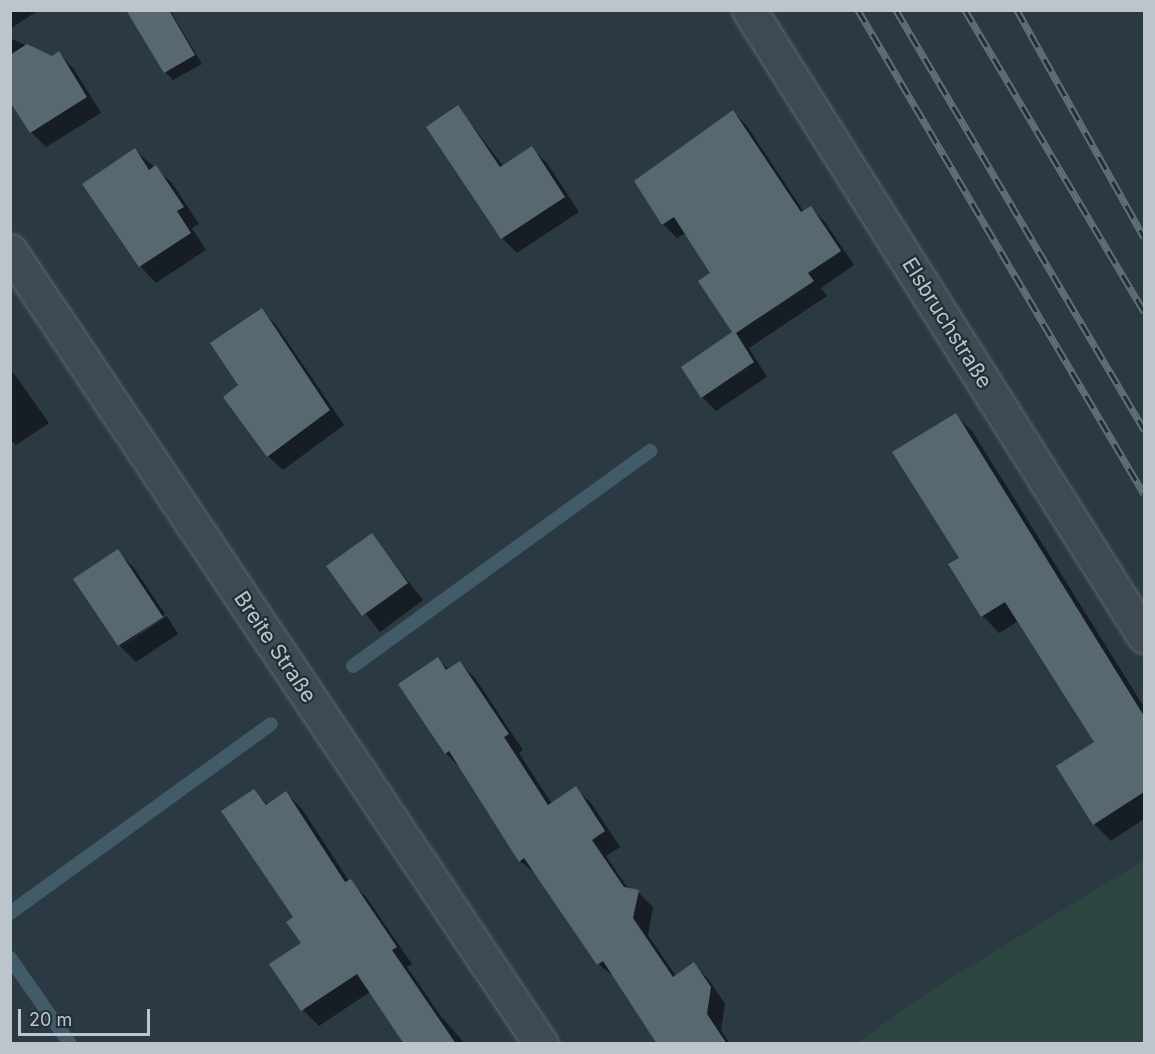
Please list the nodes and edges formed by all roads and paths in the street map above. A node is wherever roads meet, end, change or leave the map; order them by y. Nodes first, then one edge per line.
1 (749, 10) edge
2 (10, 251) edge
3 (1144, 636) edge
4 (541, 1044) edge

1 - 3 street, Elsbruchstraße
2 - 4 street, Breite Straße

